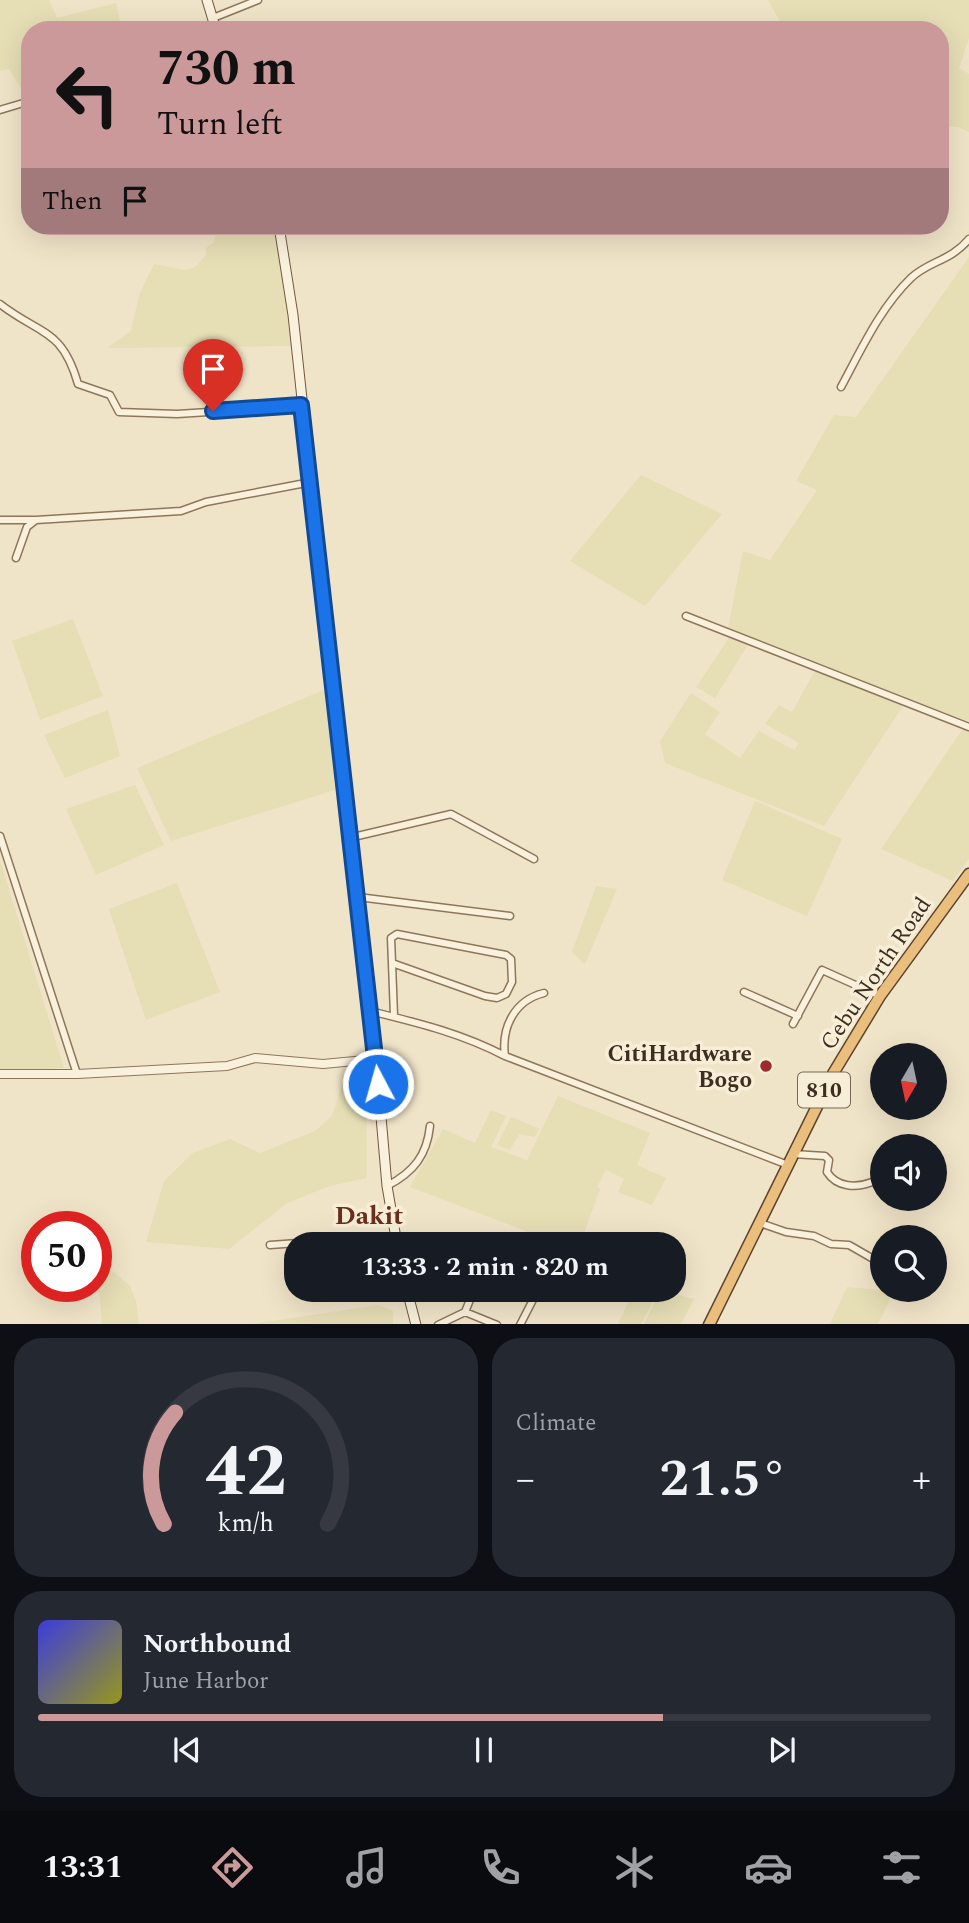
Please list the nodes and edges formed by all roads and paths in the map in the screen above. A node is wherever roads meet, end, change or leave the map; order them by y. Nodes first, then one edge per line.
1 (207, 0) edge
2 (258, 0) edge
3 (212, 18) junction
4 (213, 21) edge
5 (21, 104) edge
6 (0, 110) edge
7 (280, 235) edge
8 (969, 239) edge
9 (0, 304) edge
10 (841, 387) dead end
11 (301, 405) junction
12 (311, 482) junction
13 (0, 520) edge
14 (36, 520) junction
15 (16, 558) dead end
16 (686, 616) dead end
17 (969, 727) edge
18 (0, 836) edge
19 (349, 838) junction
20 (534, 859) dead end
21 (969, 874) edge
22 (358, 897) junction
23 (510, 916) dead end
24 (392, 963) junction
25 (744, 992) dead end
26 (544, 993) dead end
27 (880, 996) junction
28 (370, 1011) junction
29 (394, 1016) junction
30 (798, 1016) junction
31 (793, 1024) dead end
32 (505, 1056) junction
33 (376, 1059) junction
34 (0, 1074) edge
35 (77, 1074) junction
36 (430, 1126) dead end
37 (793, 1154) junction
38 (788, 1165) junction
39 (870, 1183) edge
40 (387, 1186) junction
41 (760, 1223) junction
42 (395, 1232) edge
43 (284, 1244) edge
44 (270, 1245) dead end
45 (870, 1257) edge
46 (410, 1302) edge
47 (469, 1302) edge
48 (532, 1302) edge
49 (465, 1312) junction
50 (416, 1324) edge
51 (440, 1324) edge
52 (495, 1324) edge
53 (521, 1324) edge
54 (710, 1324) edge

1 - 3 main road
2 - 3 street
3 - 4 main road
5 - 6 street
7 - 11 main road
8 - 10 street
9 - 11 street
11 - 12 main road
12 - 14 street
12 - 19 main road
13 - 14 street
14 - 15 street
16 - 17 street
18 - 35 street
19 - 20 street
19 - 22 main road
21 - 27 highway, Cebu North Road / 810
22 - 23 street
22 - 28 main road
24 - 24 street
24 - 29 street
25 - 30 street
26 - 32 street
27 - 30 street
27 - 37 highway, Cebu North Road / 810
28 - 29 street
28 - 33 main road
29 - 32 street
30 - 31 street
32 - 38 street
33 - 35 street
33 - 40 main road
34 - 35 street
36 - 40 street
37 - 38 highway, Cebu North Road / 810
37 - 39 street
38 - 41 highway, Cebu North Road / 810
40 - 42 main road
41 - 45 street
41 - 54 highway, Cebu North Road / 810
43 - 44 street
46 - 50 main road
47 - 49 street
48 - 53 street
49 - 51 street
49 - 52 street

